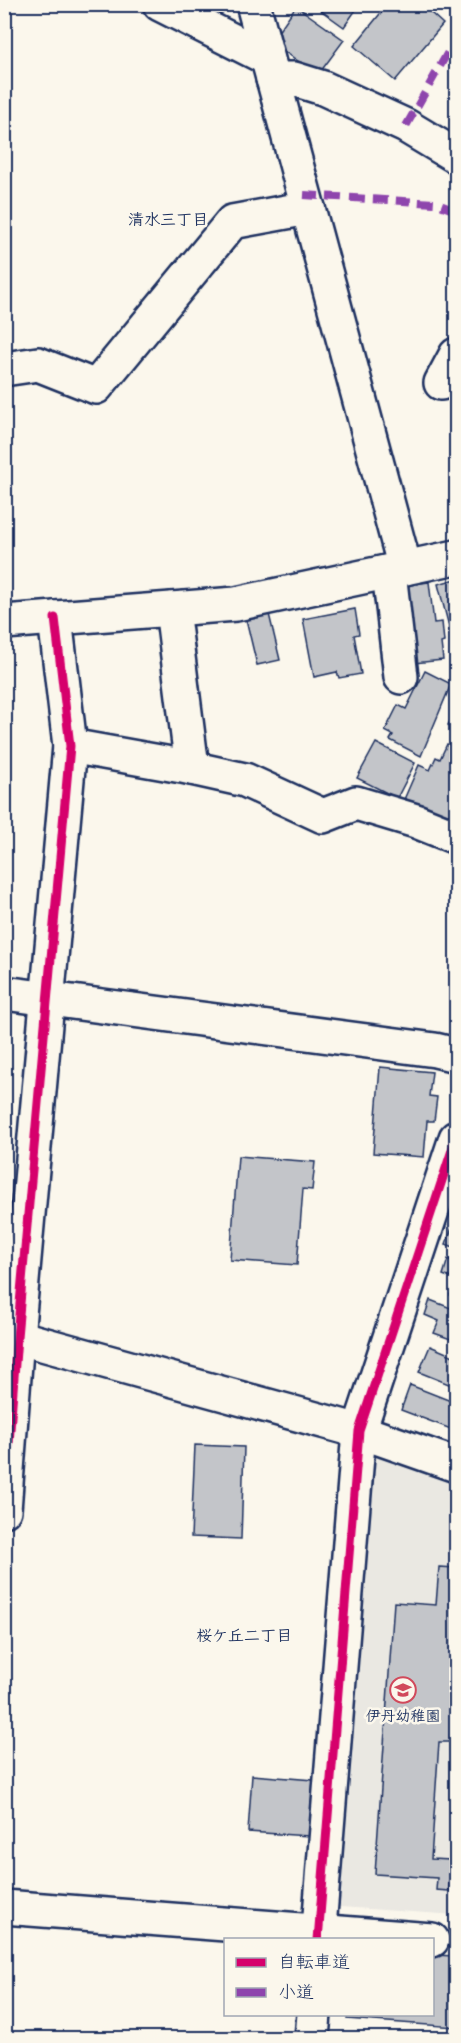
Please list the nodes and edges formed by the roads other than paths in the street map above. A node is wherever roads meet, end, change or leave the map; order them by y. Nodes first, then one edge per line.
1 (160, 4) edge
2 (253, 4) edge
3 (270, 68) junction
4 (456, 156) edge
5 (308, 208) junction
6 (4, 369) edge
7 (456, 557) edge
8 (397, 570) junction
9 (172, 609) junction
10 (55, 618) junction
11 (4, 622) edge
12 (401, 677) dead end
13 (70, 746) junction
14 (192, 768) junction
15 (456, 837) edge
16 (4, 993) edge
17 (48, 998) junction
18 (456, 1055) edge
19 (456, 1138) edge
20 (11, 1337) edge
21 (359, 1431) junction
22 (456, 1465) edge
23 (4, 1510) edge
24 (4, 1907) edge
25 (318, 1935) edge
26 (386, 1938) edge
27 (434, 1940) edge
28 (456, 1941) edge
29 (314, 2016) edge
30 (312, 2038) edge

1 - 3 street
2 - 3 street
3 - 4 street
3 - 5 street
5 - 6 street
5 - 8 street
7 - 8 street
8 - 9 street
8 - 12 street
9 - 10 street
9 - 14 street
10 - 11 street
10 - 13 street
13 - 14 street
13 - 17 street
14 - 15 street
16 - 17 street
17 - 18 street
17 - 20 street
19 - 21 street
20 - 21 street
20 - 23 street
21 - 22 street
21 - 25 street
24 - 25 street
25 - 26 street
27 - 28 street
29 - 30 street

